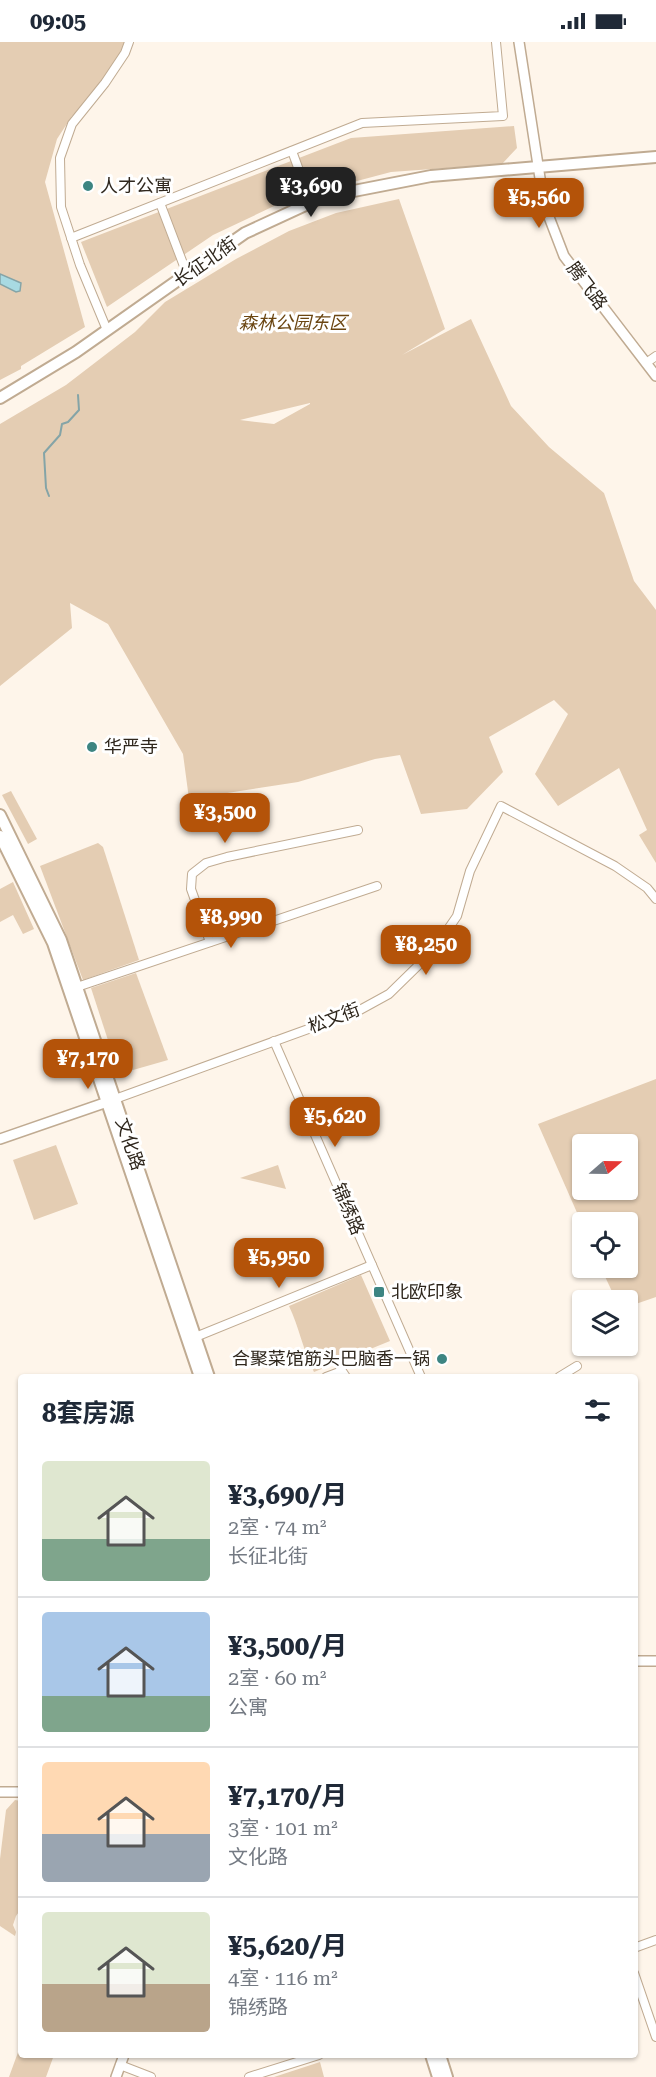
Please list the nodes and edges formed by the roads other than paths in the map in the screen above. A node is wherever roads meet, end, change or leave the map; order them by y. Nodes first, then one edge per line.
1 (129, 42) edge
2 (496, 42) edge
3 (519, 42) edge
4 (292, 151) junction
5 (656, 157) edge
6 (539, 167) junction
7 (160, 203) junction
8 (311, 203) junction
9 (71, 238) junction
10 (187, 274) junction
11 (107, 330) junction
12 (656, 356) edge
13 (646, 363) junction
14 (656, 376) edge
15 (0, 398) edge
16 (0, 815) edge
17 (358, 830) dead end
18 (0, 836) edge
19 (377, 886) dead end
20 (656, 898) edge
21 (210, 942) junction
22 (73, 988) junction
23 (274, 1041) junction
24 (111, 1101) junction
25 (0, 1139) edge
26 (372, 1265) junction
27 (192, 1338) junction
28 (577, 1366) dead end
29 (199, 1374) edge
30 (208, 1374) edge
31 (420, 1374) edge
32 (564, 1374) edge
33 (638, 1661) edge
34 (656, 1661) edge
35 (0, 1792) edge
36 (18, 1792) edge
37 (656, 1940) edge
38 (638, 1947) edge
39 (638, 1985) edge
40 (656, 2037) edge
41 (309, 2058) edge
42 (431, 2058) edge
43 (441, 2058) edge
44 (122, 2060) edge
45 (116, 2077) edge
46 (151, 2077) edge
47 (249, 2077) edge
48 (438, 2077) edge
49 (447, 2077) edge

1 - 9 street
2 - 4 street
3 - 6 street, 腾飞路
4 - 7 street
4 - 8 street
5 - 6 main road, 长征北街
6 - 8 main road, 长征北街
6 - 13 street, 腾飞路
7 - 9 street
7 - 10 street
8 - 10 main road, 长征北街
9 - 11 street
10 - 11 main road, 长征北街
11 - 15 main road, 长征北街
12 - 13 street
13 - 14 street, 腾飞路
16 - 22 main road, 文化路
17 - 21 street
18 - 22 main road, 文化路
19 - 21 street
20 - 23 street, 松文街
21 - 22 street
22 - 24 main road, 文化路
23 - 24 street, 松文街
23 - 26 street, 锦绣路
24 - 25 street, 松文街
24 - 27 main road, 文化路
26 - 27 street
26 - 31 street, 锦绣路
27 - 29 main road, 文化路
27 - 30 main road, 文化路
28 - 32 street
33 - 34 street
35 - 36 street
37 - 38 street
39 - 40 street
41 - 47 street
42 - 48 main road
43 - 49 main road
44 - 45 street
44 - 46 street

